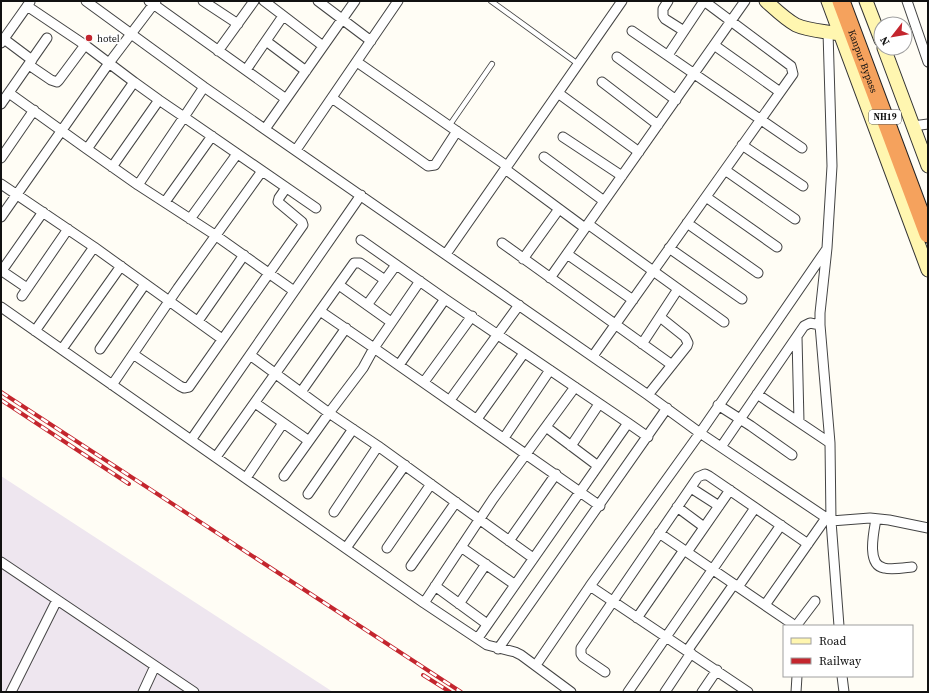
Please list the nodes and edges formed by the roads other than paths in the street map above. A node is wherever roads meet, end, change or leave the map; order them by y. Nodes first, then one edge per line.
1 (86, 1) edge
2 (203, 1) edge
3 (254, 1) edge
4 (264, 1) edge
5 (318, 1) edge
6 (355, 1) edge
7 (398, 1) edge
8 (491, 1) edge
9 (622, 1) edge
10 (668, 1) edge
11 (745, 1) edge
12 (766, 1) edge
13 (828, 1) edge
14 (841, 1) edge
15 (851, 1) edge
16 (866, 1) edge
17 (907, 1) edge
18 (153, 2) edge
19 (29, 3) edge
20 (283, 16) junction
21 (342, 19) junction
22 (873, 19) edge
23 (731, 22) junction
24 (238, 24) junction
25 (632, 31) dead end
26 (684, 31) junction
27 (834, 33) junction
28 (132, 34) junction
29 (47, 38) dead end
30 (3, 41) edge
31 (266, 41) junction
32 (371, 41) junction
33 (85, 45) junction
34 (714, 45) junction
35 (323, 46) junction
36 (218, 51) junction
37 (668, 55) junction
38 (887, 56) edge
39 (618, 57) dead end
40 (31, 62) junction
41 (356, 62) junction
42 (928, 62) edge
43 (109, 63) junction
44 (492, 64) dead end
45 (578, 64) junction
46 (246, 70) junction
47 (306, 71) junction
48 (694, 74) junction
49 (134, 82) junction
50 (602, 82) dead end
51 (204, 87) junction
52 (780, 92) junction
53 (9, 93) junction
54 (558, 93) junction
55 (332, 98) junction
56 (286, 99) junction
57 (158, 100) junction
58 (676, 100) junction
59 (1, 104) edge
60 (34, 110) junction
61 (184, 117) junction
62 (760, 119) junction
63 (928, 124) edge
64 (658, 125) junction
65 (449, 126) junction
66 (913, 126) junction
67 (265, 129) junction
68 (62, 131) junction
69 (457, 132) junction
70 (212, 136) junction
71 (563, 137) dead end
72 (742, 145) junction
73 (802, 148) dead end
74 (87, 149) junction
75 (296, 150) junction
76 (639, 152) junction
77 (237, 154) junction
78 (1, 158) edge
79 (544, 158) dead end
80 (928, 166) edge
81 (112, 167) junction
82 (506, 168) junction
83 (725, 170) junction
84 (262, 171) junction
85 (622, 176) junction
86 (1, 184) edge
87 (138, 185) junction
88 (803, 186) dead end
89 (286, 188) junction
90 (17, 194) junction
91 (361, 195) junction
92 (706, 197) junction
93 (165, 202) junction
94 (604, 202) junction
95 (928, 205) edge
96 (316, 208) dead end
97 (559, 209) junction
98 (43, 212) junction
99 (1, 217) edge
100 (795, 218) dead end
101 (190, 219) junction
102 (687, 223) junction
103 (587, 226) junction
104 (68, 229) junction
105 (928, 234) edge
106 (215, 235) junction
107 (361, 240) dead end
108 (502, 243) dead end
109 (94, 247) junction
110 (777, 247) dead end
111 (669, 248) junction
112 (827, 248) junction
113 (446, 254) junction
114 (567, 254) junction
115 (244, 255) junction
116 (524, 259) junction
117 (396, 265) junction
118 (121, 266) junction
119 (928, 270) edge
120 (1, 271) edge
121 (653, 271) junction
122 (269, 273) junction
123 (758, 273) dead end
124 (550, 278) junction
125 (385, 280) junction
126 (420, 282) junction
127 (145, 284) junction
128 (339, 284) junction
129 (27, 288) junction
130 (678, 290) junction
131 (294, 291) junction
132 (22, 296) dead end
133 (445, 299) junction
134 (742, 299) dead end
135 (633, 300) junction
136 (169, 301) junction
137 (367, 305) junction
138 (519, 305) junction
139 (1, 307) edge
140 (320, 311) junction
141 (472, 316) junction
142 (660, 317) junction
143 (198, 321) junction
144 (391, 322) junction
145 (724, 322) dead end
146 (615, 325) junction
147 (820, 325) junction
148 (346, 328) junction
149 (35, 331) junction
150 (498, 334) junction
151 (796, 337) junction
152 (222, 339) junction
153 (642, 344) junction
154 (374, 348) junction
155 (62, 349) junction
156 (100, 349) dead end
157 (524, 353) junction
158 (133, 354) junction
159 (250, 355) junction
160 (592, 356) junction
161 (399, 365) junction
162 (672, 366) junction
163 (550, 370) junction
164 (275, 373) junction
165 (424, 382) junction
166 (112, 385) junction
167 (575, 387) junction
168 (301, 392) junction
169 (757, 394) junction
170 (648, 395) junction
171 (450, 400) junction
172 (255, 403) junction
173 (599, 404) junction
174 (718, 405) junction
175 (667, 408) junction
176 (329, 413) junction
177 (477, 419) junction
178 (740, 420) junction
179 (799, 422) junction
180 (283, 423) junction
181 (628, 423) junction
182 (546, 427) junction
183 (353, 429) junction
184 (700, 433) junction
185 (648, 437) junction
186 (504, 438) junction
187 (191, 440) junction
188 (309, 441) junction
189 (830, 443) junction
190 (378, 446) junction
191 (571, 446) junction
192 (721, 447) junction
193 (526, 454) junction
194 (792, 455) dead end
195 (216, 457) junction
196 (405, 465) junction
197 (598, 466) junction
198 (556, 474) junction
199 (284, 476) dead end
200 (246, 478) junction
201 (431, 484) junction
202 (691, 488) junction
203 (730, 490) junction
204 (580, 491) junction
205 (308, 494) dead end
206 (456, 502) junction
207 (600, 506) junction
208 (719, 506) junction
209 (677, 507) junction
210 (755, 508) junction
211 (334, 512) dead end
212 (829, 519) junction
213 (876, 519) junction
214 (480, 520) junction
215 (781, 525) junction
216 (704, 527) junction
217 (928, 528) edge
218 (659, 533) junction
219 (509, 541) junction
220 (808, 544) junction
221 (462, 547) junction
222 (346, 548) junction
223 (386, 548) dead end
224 (685, 551) junction
225 (533, 558) junction
226 (1, 562) edge
227 (486, 564) junction
228 (410, 566) dead end
229 (912, 567) dead end
230 (712, 570) junction
231 (514, 584) junction
232 (435, 586) junction
233 (590, 586) junction
234 (736, 586) junction
235 (57, 600) junction
236 (612, 601) junction
237 (815, 601) dead end
238 (424, 603) junction
239 (459, 604) junction
240 (765, 605) junction
241 (637, 618) junction
242 (487, 624) junction
243 (794, 625) edge
244 (796, 625) edge
245 (839, 625) edge
246 (666, 637) junction
247 (478, 638) junction
248 (498, 649) junction
249 (689, 652) junction
250 (536, 665) junction
251 (155, 666) junction
252 (717, 670) junction
253 (605, 672) dead end
254 (797, 677) edge
255 (842, 677) edge
256 (744, 691) edge
257 (11, 692) edge
258 (143, 692) edge
259 (194, 692) edge
260 (571, 692) edge
261 (628, 692) edge
262 (665, 692) edge
263 (702, 692) edge
264 (796, 692) edge
265 (844, 692) edge

1 - 28 street
2 - 24 street
3 - 24 street
4 - 20 street
5 - 21 street
6 - 21 street
7 - 32 street
8 - 45 lane
9 - 45 street
10 - 26 street
11 - 23 street
12 - 27 main road
13 - 27 main road
14 - 105 highway, Kanpur Bypass / NH19
15 - 95 highway, Kanpur Bypass / NH19
16 - 22 main road
17 - 42 street
18 - 28 street
18 - 36 street
19 - 30 street
19 - 33 street
20 - 31 street
20 - 35 street
21 - 32 street
21 - 35 street
23 - 26 street
23 - 34 street
23 - 52 street
24 - 36 street
25 - 37 street
26 - 37 street
27 - 112 street
27 - 119 main road
28 - 43 street
28 - 51 street
29 - 40 street
30 - 40 street
31 - 46 street
31 - 47 street
32 - 41 street
33 - 40 street
33 - 43 street
34 - 48 street
34 - 52 street
35 - 47 street
36 - 46 street
37 - 48 street
38 - 66 main road
39 - 58 street
40 - 53 street
41 - 55 street
41 - 65 street
43 - 49 street
43 - 68 street
44 - 65 lane
45 - 54 street
46 - 56 street
47 - 56 street
48 - 58 street
48 - 62 street
49 - 57 street
49 - 74 street
50 - 64 street
51 - 61 street
51 - 67 street
52 - 62 street
53 - 59 street
53 - 60 street
54 - 76 street
54 - 82 street
55 - 69 street
55 - 75 street
56 - 67 street
57 - 61 street
57 - 81 street
58 - 64 street
60 - 68 street
60 - 78 street
61 - 70 street
61 - 87 street
62 - 72 street
62 - 73 street
63 - 66 street
64 - 76 street
65 - 69 street
66 - 80 main road
67 - 75 street
68 - 74 street
68 - 90 street
69 - 82 street
70 - 77 street
70 - 93 street
71 - 85 street
72 - 83 street
72 - 88 street
74 - 81 street
75 - 91 street
76 - 85 street
77 - 84 street
77 - 101 street
79 - 94 street
81 - 87 street
82 - 97 street
82 - 113 street
83 - 92 street
83 - 100 street
84 - 89 street
84 - 106 street
85 - 94 street
86 - 90 street
87 - 93 street
89 - 96 street
89 - 122 street
90 - 98 street
90 - 99 street
91 - 113 street
91 - 131 street
92 - 102 street
92 - 110 street
93 - 101 street
94 - 103 street
97 - 103 street
97 - 116 street
98 - 104 street
98 - 120 street
101 - 106 street
102 - 111 street
102 - 123 street
103 - 114 street
103 - 121 street
104 - 109 street
104 - 129 street
106 - 115 street
106 - 136 street
107 - 117 street
108 - 116 street
109 - 118 street
109 - 149 street
111 - 121 street
111 - 134 street
112 - 147 street
112 - 174 street
113 - 138 street
114 - 124 street
114 - 135 street
115 - 122 street
115 - 143 street
116 - 124 street
117 - 125 street
117 - 126 street
118 - 127 street
118 - 155 street
120 - 129 street
121 - 130 street
121 - 135 street
122 - 131 street
122 - 152 street
124 - 146 street
125 - 128 street
125 - 137 street
126 - 133 street
126 - 144 street
127 - 136 street
127 - 156 street
128 - 137 street
128 - 140 street
129 - 132 street
130 - 142 street
130 - 145 street
131 - 159 street
133 - 141 street
133 - 161 street
135 - 146 street
136 - 143 street
136 - 158 street
137 - 144 street
138 - 150 street
138 - 160 street
139 - 149 street
140 - 148 street
140 - 164 street
141 - 150 street
141 - 165 street
142 - 153 street
142 - 162 street
143 - 152 street
144 - 154 street
146 - 153 street
146 - 160 street
147 - 151 street
147 - 189 street
148 - 154 street
148 - 168 street
149 - 155 street
150 - 157 street
150 - 171 street
151 - 169 street
151 - 179 street
152 - 158 street
153 - 162 street
154 - 161 street
154 - 176 street
155 - 166 street
157 - 163 street
157 - 177 street
158 - 166 street
159 - 164 street
159 - 187 street
160 - 170 street
161 - 165 street
162 - 170 street
163 - 167 street
163 - 186 street
164 - 168 street
164 - 172 street
165 - 171 street
166 - 187 street
167 - 173 street
167 - 182 street
168 - 176 street
169 - 178 street
169 - 179 street
170 - 175 street
171 - 177 street
172 - 180 street
172 - 195 street
173 - 181 street
173 - 191 street
174 - 178 street
174 - 184 street
175 - 184 street
175 - 185 street
176 - 183 street
176 - 188 street
177 - 186 street
178 - 192 street
178 - 194 street
179 - 189 street
180 - 188 street
180 - 200 street
181 - 185 street
181 - 197 street
182 - 191 street
182 - 193 street
183 - 190 street
183 - 205 street
184 - 192 street
184 - 233 street
185 - 207 street
186 - 193 street
187 - 195 street
188 - 199 street
189 - 212 street
190 - 196 street
190 - 211 street
191 - 197 street
192 - 212 street
193 - 198 street
193 - 214 street
195 - 200 street
196 - 201 street
196 - 222 street
197 - 204 street
198 - 204 street
198 - 219 street
200 - 222 street
201 - 206 street
201 - 223 street
202 - 203 street
202 - 208 street
202 - 209 street
203 - 208 street
203 - 210 street
204 - 207 street
204 - 225 street
206 - 214 street
206 - 228 street
207 - 248 street
208 - 216 street
209 - 216 street
209 - 218 street
210 - 215 street
210 - 230 street
212 - 213 street
212 - 220 street
212 - 245 street
213 - 217 street
213 - 229 street
214 - 219 street
214 - 221 street
215 - 220 street
215 - 234 street
216 - 224 street
218 - 224 street
218 - 236 street
219 - 225 street
220 - 240 street
221 - 227 street
221 - 232 street
222 - 238 street
224 - 230 street
224 - 241 street
225 - 231 street
226 - 235 street
227 - 231 street
227 - 239 street
230 - 234 street
230 - 246 street
231 - 242 street
232 - 238 street
232 - 239 street
233 - 236 street
233 - 250 street
234 - 240 street
234 - 249 street
235 - 251 street
235 - 257 street
236 - 241 street
236 - 253 street
237 - 244 street
238 - 247 street
239 - 242 street
240 - 243 street
241 - 246 street
242 - 247 street
246 - 249 street
246 - 261 street
247 - 248 street
248 - 250 street
249 - 252 street
249 - 262 street
250 - 260 street
251 - 258 street
251 - 259 street
252 - 256 street
252 - 263 street
254 - 264 street
255 - 265 street

